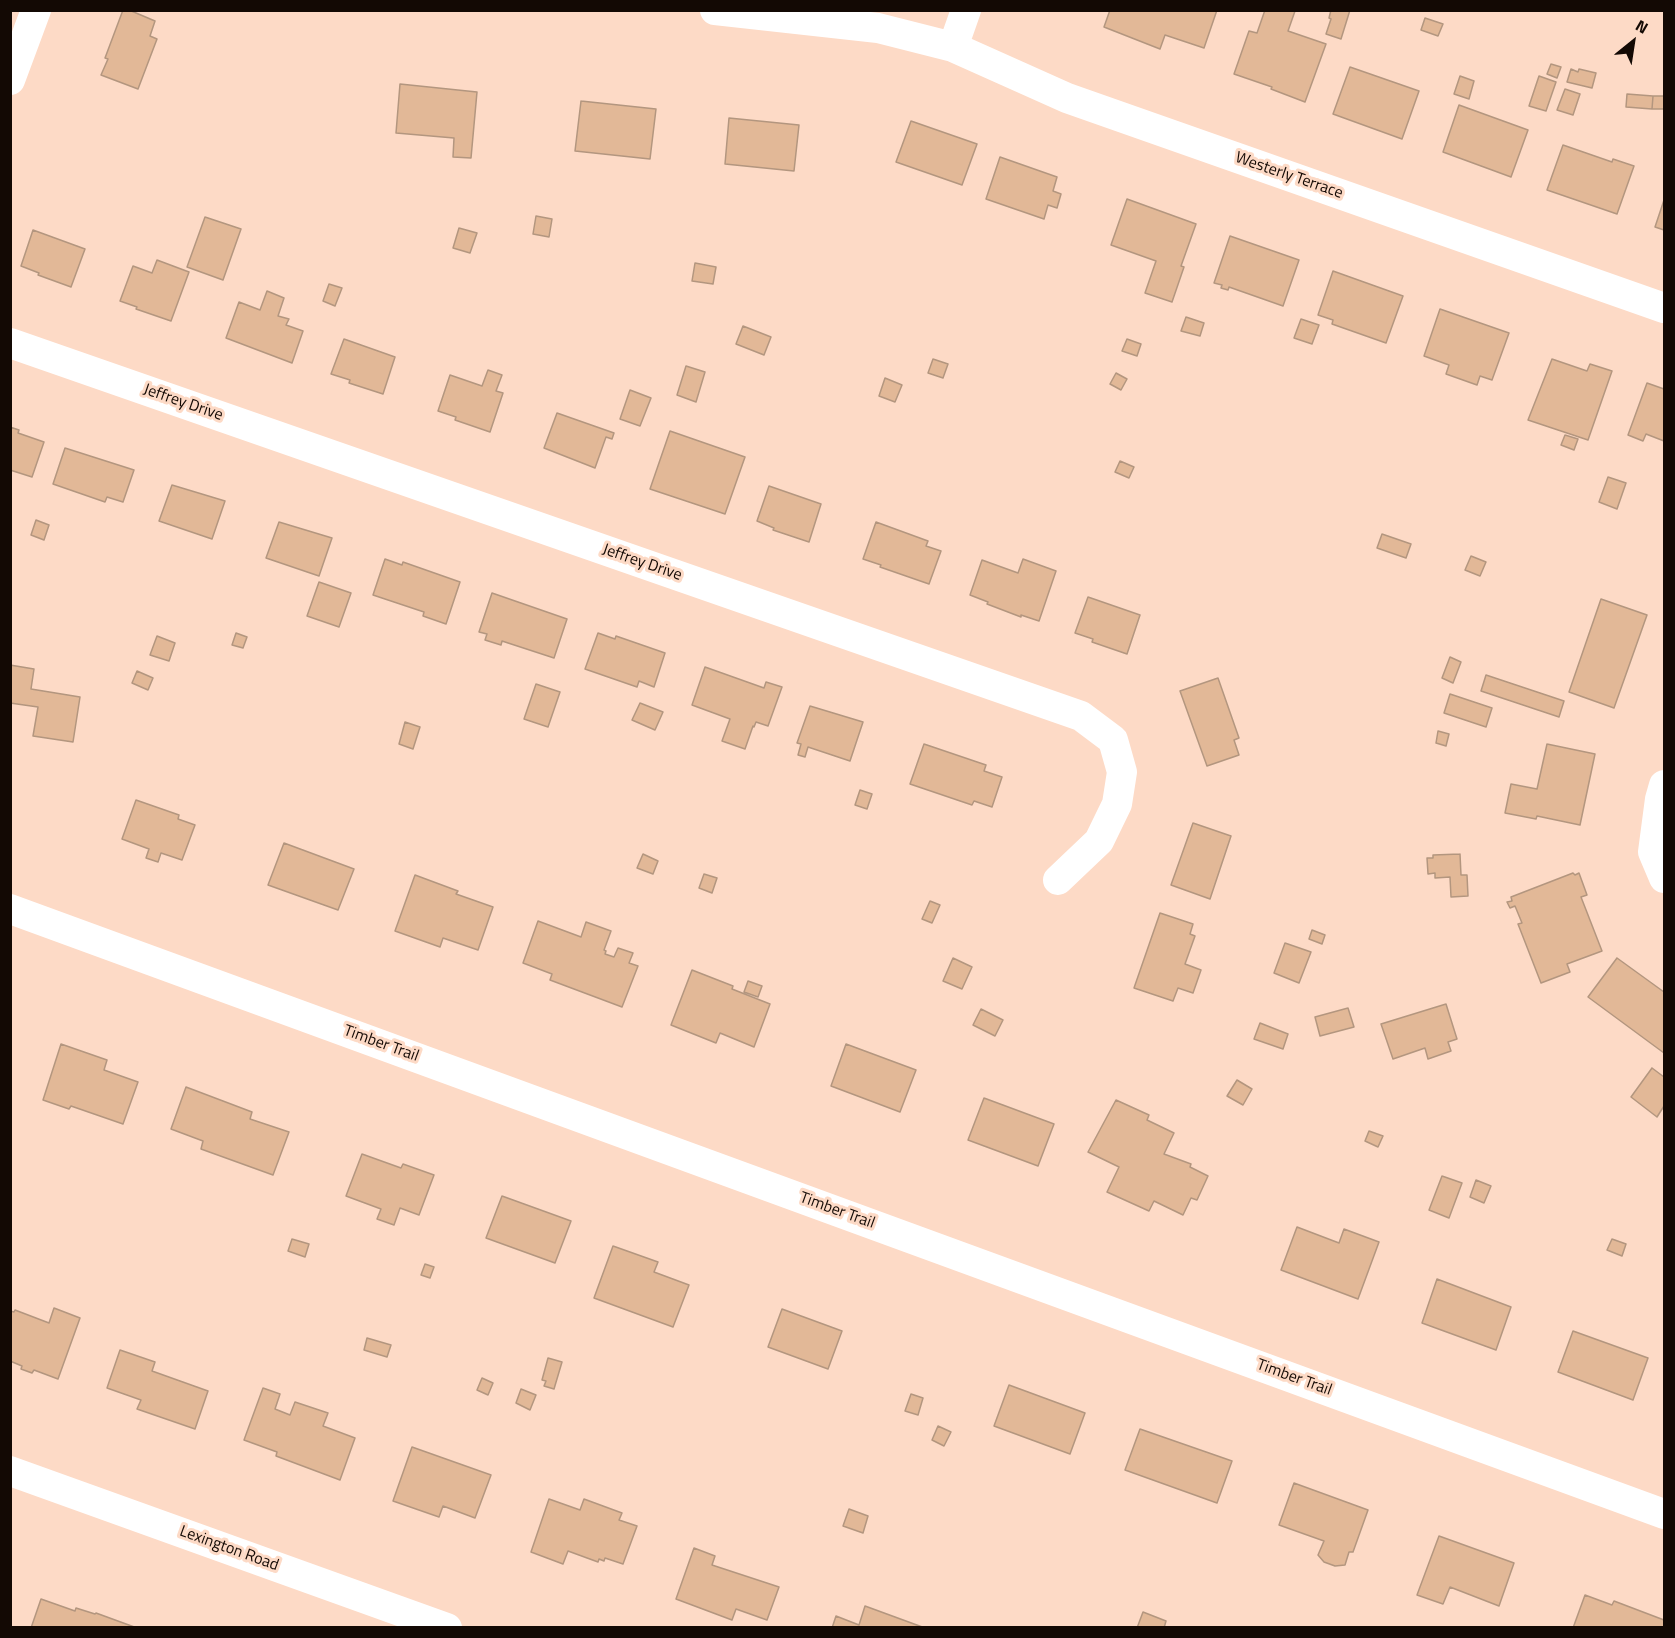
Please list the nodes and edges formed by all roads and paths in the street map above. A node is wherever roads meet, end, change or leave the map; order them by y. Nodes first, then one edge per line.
1 (36, 10) edge
2 (716, 10) edge
3 (966, 10) edge
4 (953, 47) junction
5 (10, 80) edge
6 (1665, 308) edge
7 (10, 343) edge
8 (1665, 785) edge
9 (1665, 878) edge
10 (1058, 880) dead end
11 (10, 909) edge
12 (10, 1471) edge
13 (1665, 1514) edge
14 (447, 1628) edge

1 - 5 street
2 - 4 street, Westerly Terrace
3 - 4 street
4 - 6 street, Westerly Terrace
7 - 10 street, Jeffrey Drive
8 - 9 street
11 - 13 street, Timber Trail
12 - 14 street, Lexington Road

